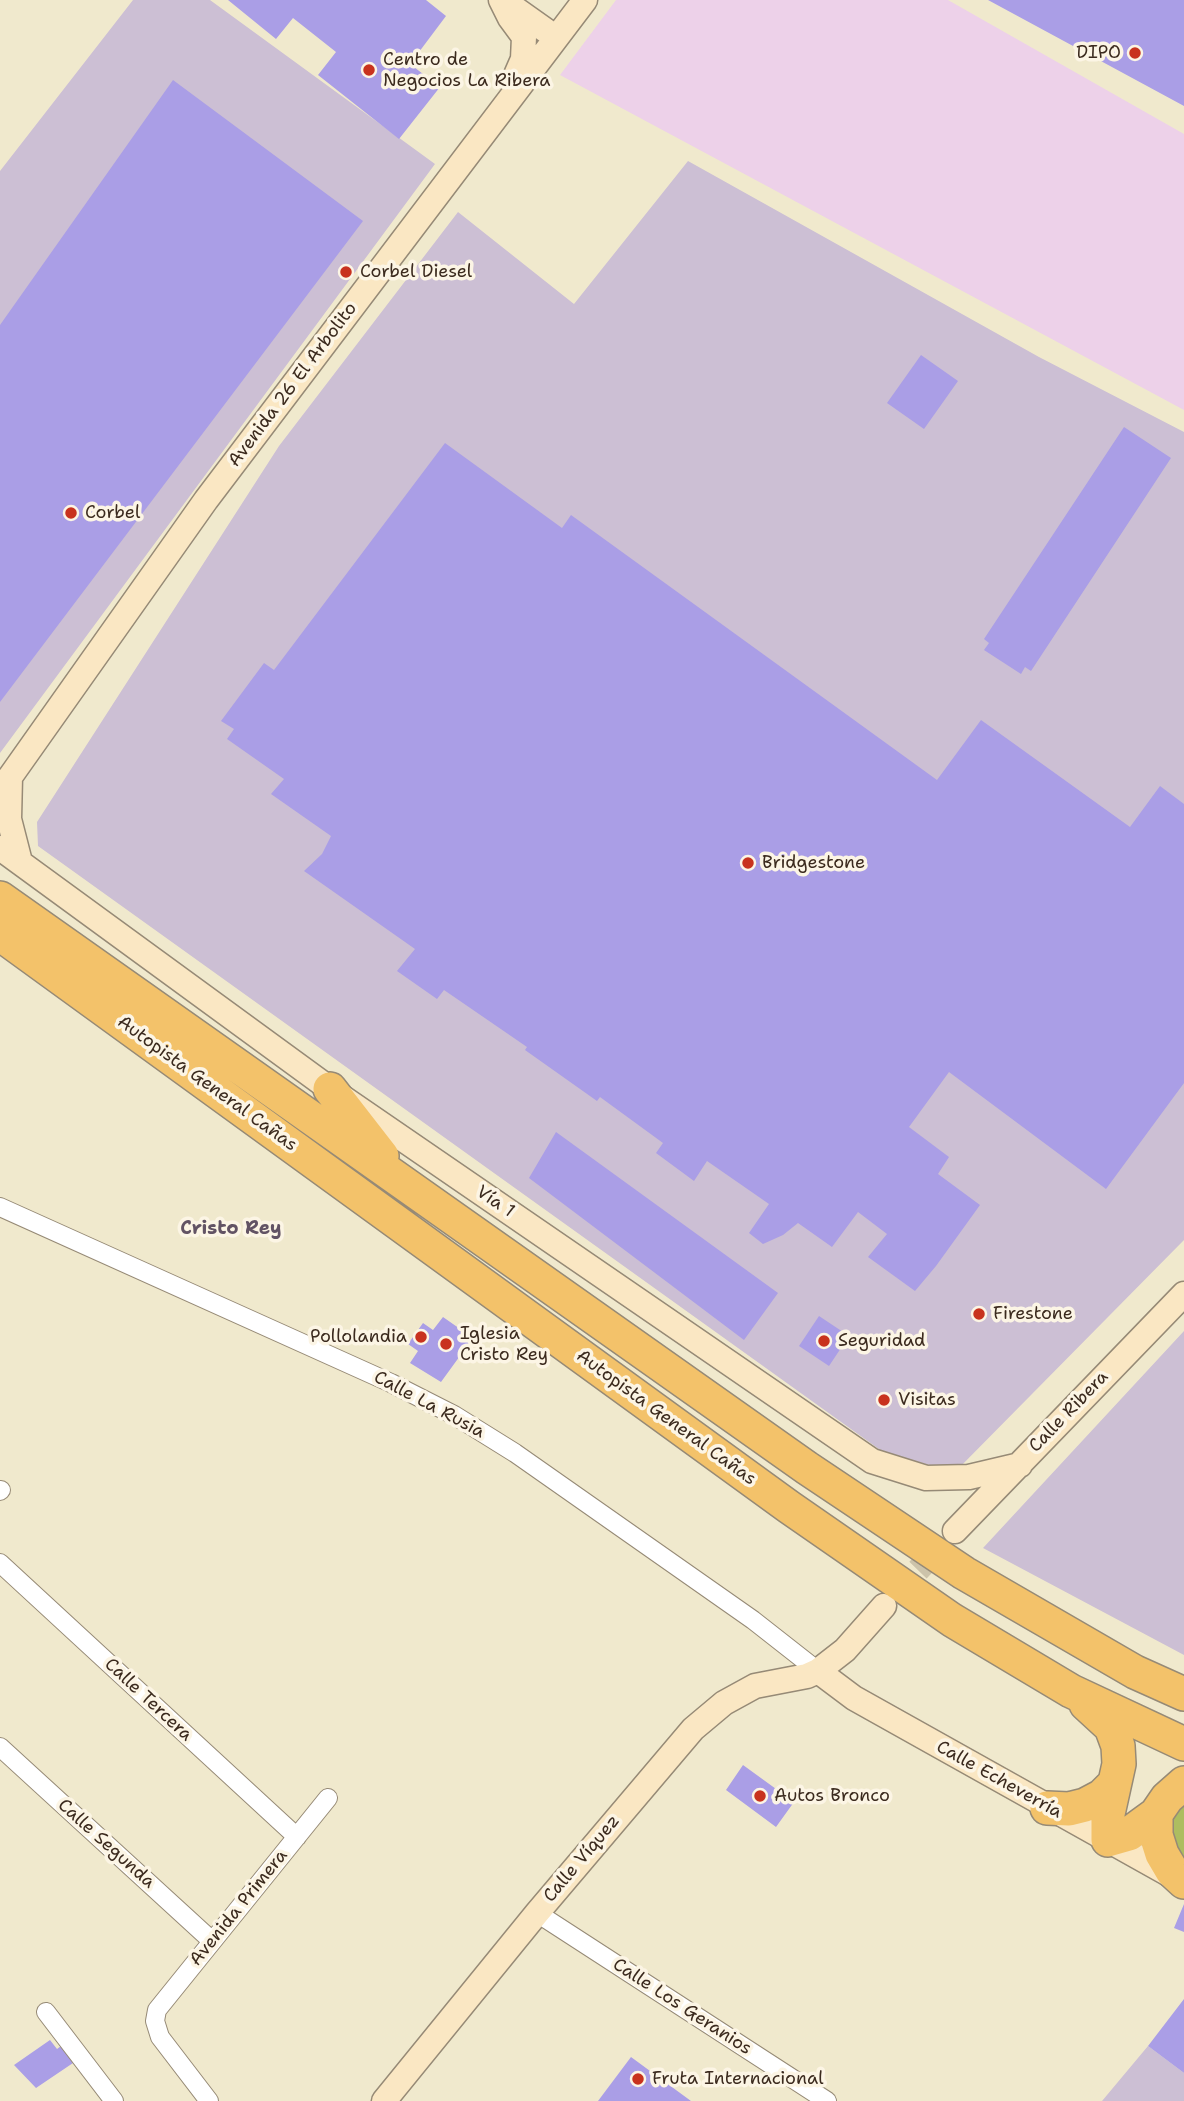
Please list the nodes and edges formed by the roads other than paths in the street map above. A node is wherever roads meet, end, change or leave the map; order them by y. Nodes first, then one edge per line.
1 (501, 0) edge
2 (585, 0) edge
3 (555, 37) junction
4 (439, 193) junction
5 (5, 782) edge
6 (10, 855) edge
7 (0, 898) edge
8 (0, 934) edge
9 (330, 1089) junction
10 (402, 1182) junction
11 (0, 1207) edge
12 (1184, 1294) edge
13 (1020, 1465) junction
14 (955, 1531) tunnel mouth
15 (0, 1563) edge
16 (884, 1606) tunnel mouth
17 (818, 1671) junction
18 (1071, 1691) junction
19 (1184, 1694) edge
20 (1184, 1744) edge
21 (0, 1747) edge
22 (1184, 1783) edge
23 (1114, 1784) junction
24 (328, 1798) dead end
25 (1047, 1808) junction
26 (1156, 1814) junction
27 (297, 1837) junction
28 (1108, 1840) junction
29 (1184, 1883) edge
30 (537, 1913) junction
31 (212, 1941) junction
32 (46, 2012) dead end
33 (114, 2101) edge
34 (209, 2101) edge
35 (384, 2101) edge
36 (827, 2101) edge

1 - 3 street
1 - 4 street
2 - 3 street, Avenida 26 El Arbolito
3 - 4 street, Avenida 26 El Arbolito
4 - 5 street, Avenida 26 El Arbolito
5 - 6 street, Avenida 26 El Arbolito
6 - 9 street, Vía 1
7 - 10 highway, Autopista General Cañas
8 - 18 highway, Autopista General Cañas
9 - 10 highway
9 - 13 street, Vía 1
10 - 19 highway, Autopista General Cañas
11 - 17 street, Calle La Rusia
12 - 13 street, Calle Ribera
13 - 14 street, Calle Ribera
15 - 27 street, Calle Tercera
16 - 17 street
17 - 25 street, Calle Echeverría
17 - 30 street, Calle Víquez
18 - 20 highway, Autopista General Cañas
18 - 23 highway
21 - 31 street, Calle Segunda
22 - 26 highway
23 - 25 highway
23 - 28 highway
24 - 27 street, Avenida Primera
25 - 28 street, Calle Echeverría
26 - 28 highway
26 - 29 highway
27 - 31 street, Avenida Primera
28 - 29 street, Calle Echeverría
30 - 35 street, Calle Víquez
30 - 36 street, Calle Los Geranios
31 - 34 street, Avenida Primera
32 - 33 street

